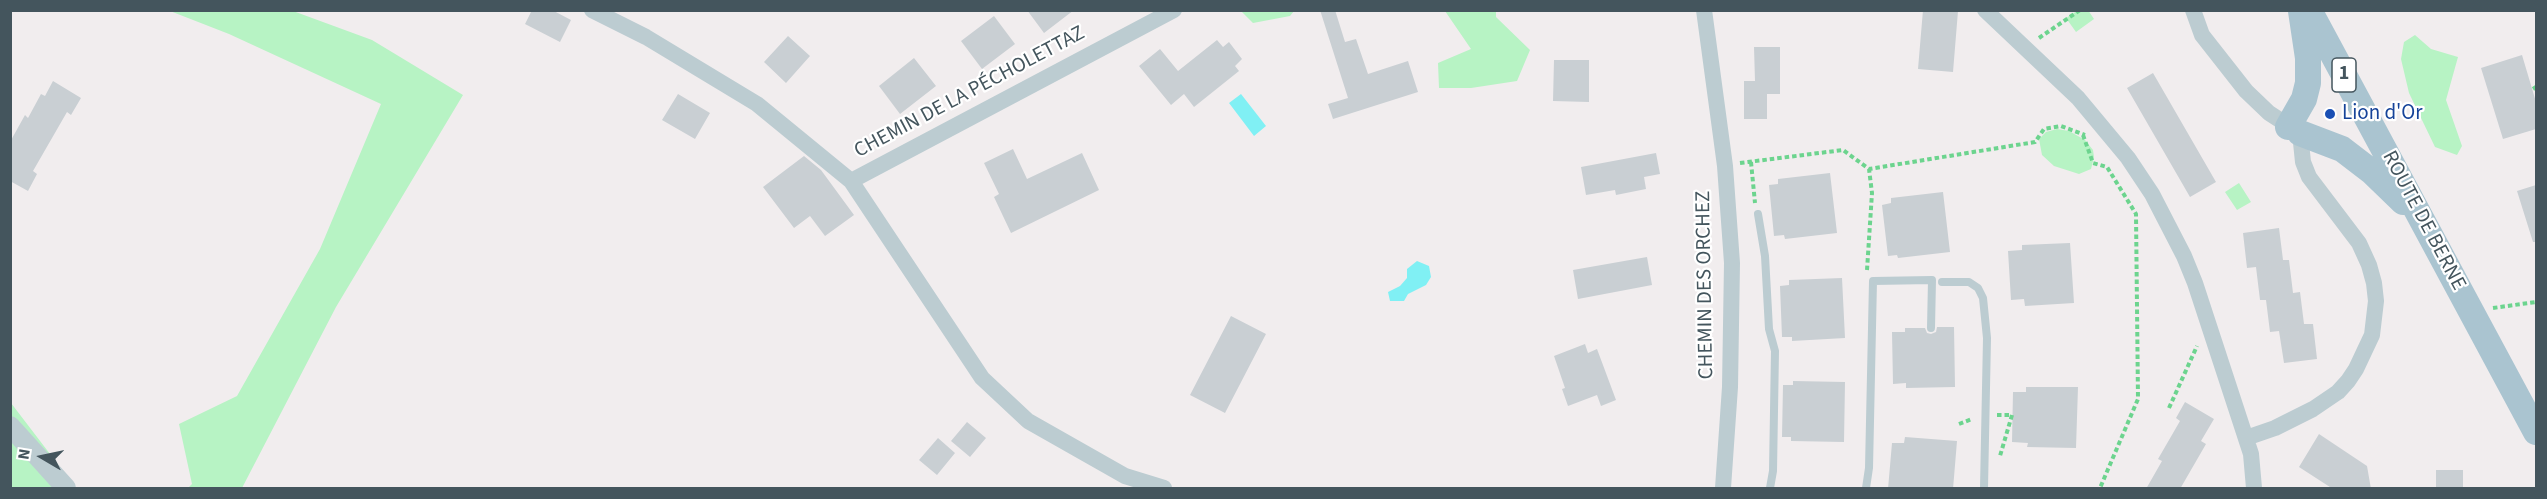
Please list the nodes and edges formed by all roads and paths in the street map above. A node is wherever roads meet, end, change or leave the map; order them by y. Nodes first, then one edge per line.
1 (592, 10) edge
2 (1174, 10) edge
3 (1704, 10) edge
4 (1985, 10) edge
5 (2080, 10) edge
6 (2193, 10) edge
7 (2301, 10) edge
8 (2309, 10) edge
9 (2039, 38) dead end
10 (2294, 130) junction
11 (2110, 134) junction
12 (2083, 135) junction
13 (1751, 162) junction
14 (1733, 164) dead end
15 (1869, 169) junction
16 (851, 181) junction
17 (1758, 214) joint
18 (2422, 221) junction
19 (1873, 281) junction
20 (1942, 282) dead end
21 (2536, 302) edge
22 (2472, 312) junction
23 (1931, 328) dead end
24 (2212, 335) junction
25 (2169, 408) dead end
26 (1974, 418) dead end
27 (1959, 424) dead end
28 (10, 426) edge
29 (2536, 432) edge
30 (2246, 438) junction
31 (66, 489) edge
32 (1164, 489) edge
33 (1723, 489) edge
34 (1770, 489) edge
35 (1866, 489) edge
36 (1984, 489) edge
37 (2100, 489) edge
38 (2254, 489) edge

1 - 16 street
2 - 16 street, CHEMIN DE LA PÉCHOLETTAZ
3 - 33 street, CHEMIN DES ORCHEZ
4 - 11 street
5 - 9 path
6 - 10 street
7 - 10 main road
8 - 18 main road, ROUTE DE BERNE / 1
10 - 18 main road
10 - 30 street
11 - 12 path
11 - 24 street
12 - 15 path
12 - 37 path
13 - 14 path
13 - 15 path
13 - 17 path
15 - 19 path
16 - 32 street
17 - 34 lane
18 - 22 main road, ROUTE DE BERNE / 1
19 - 23 lane
19 - 35 lane
20 - 36 lane
21 - 22 path
22 - 29 main road, ROUTE DE BERNE / 1
24 - 25 path
24 - 30 street
26 - 27 path
28 - 31 street
30 - 38 street

